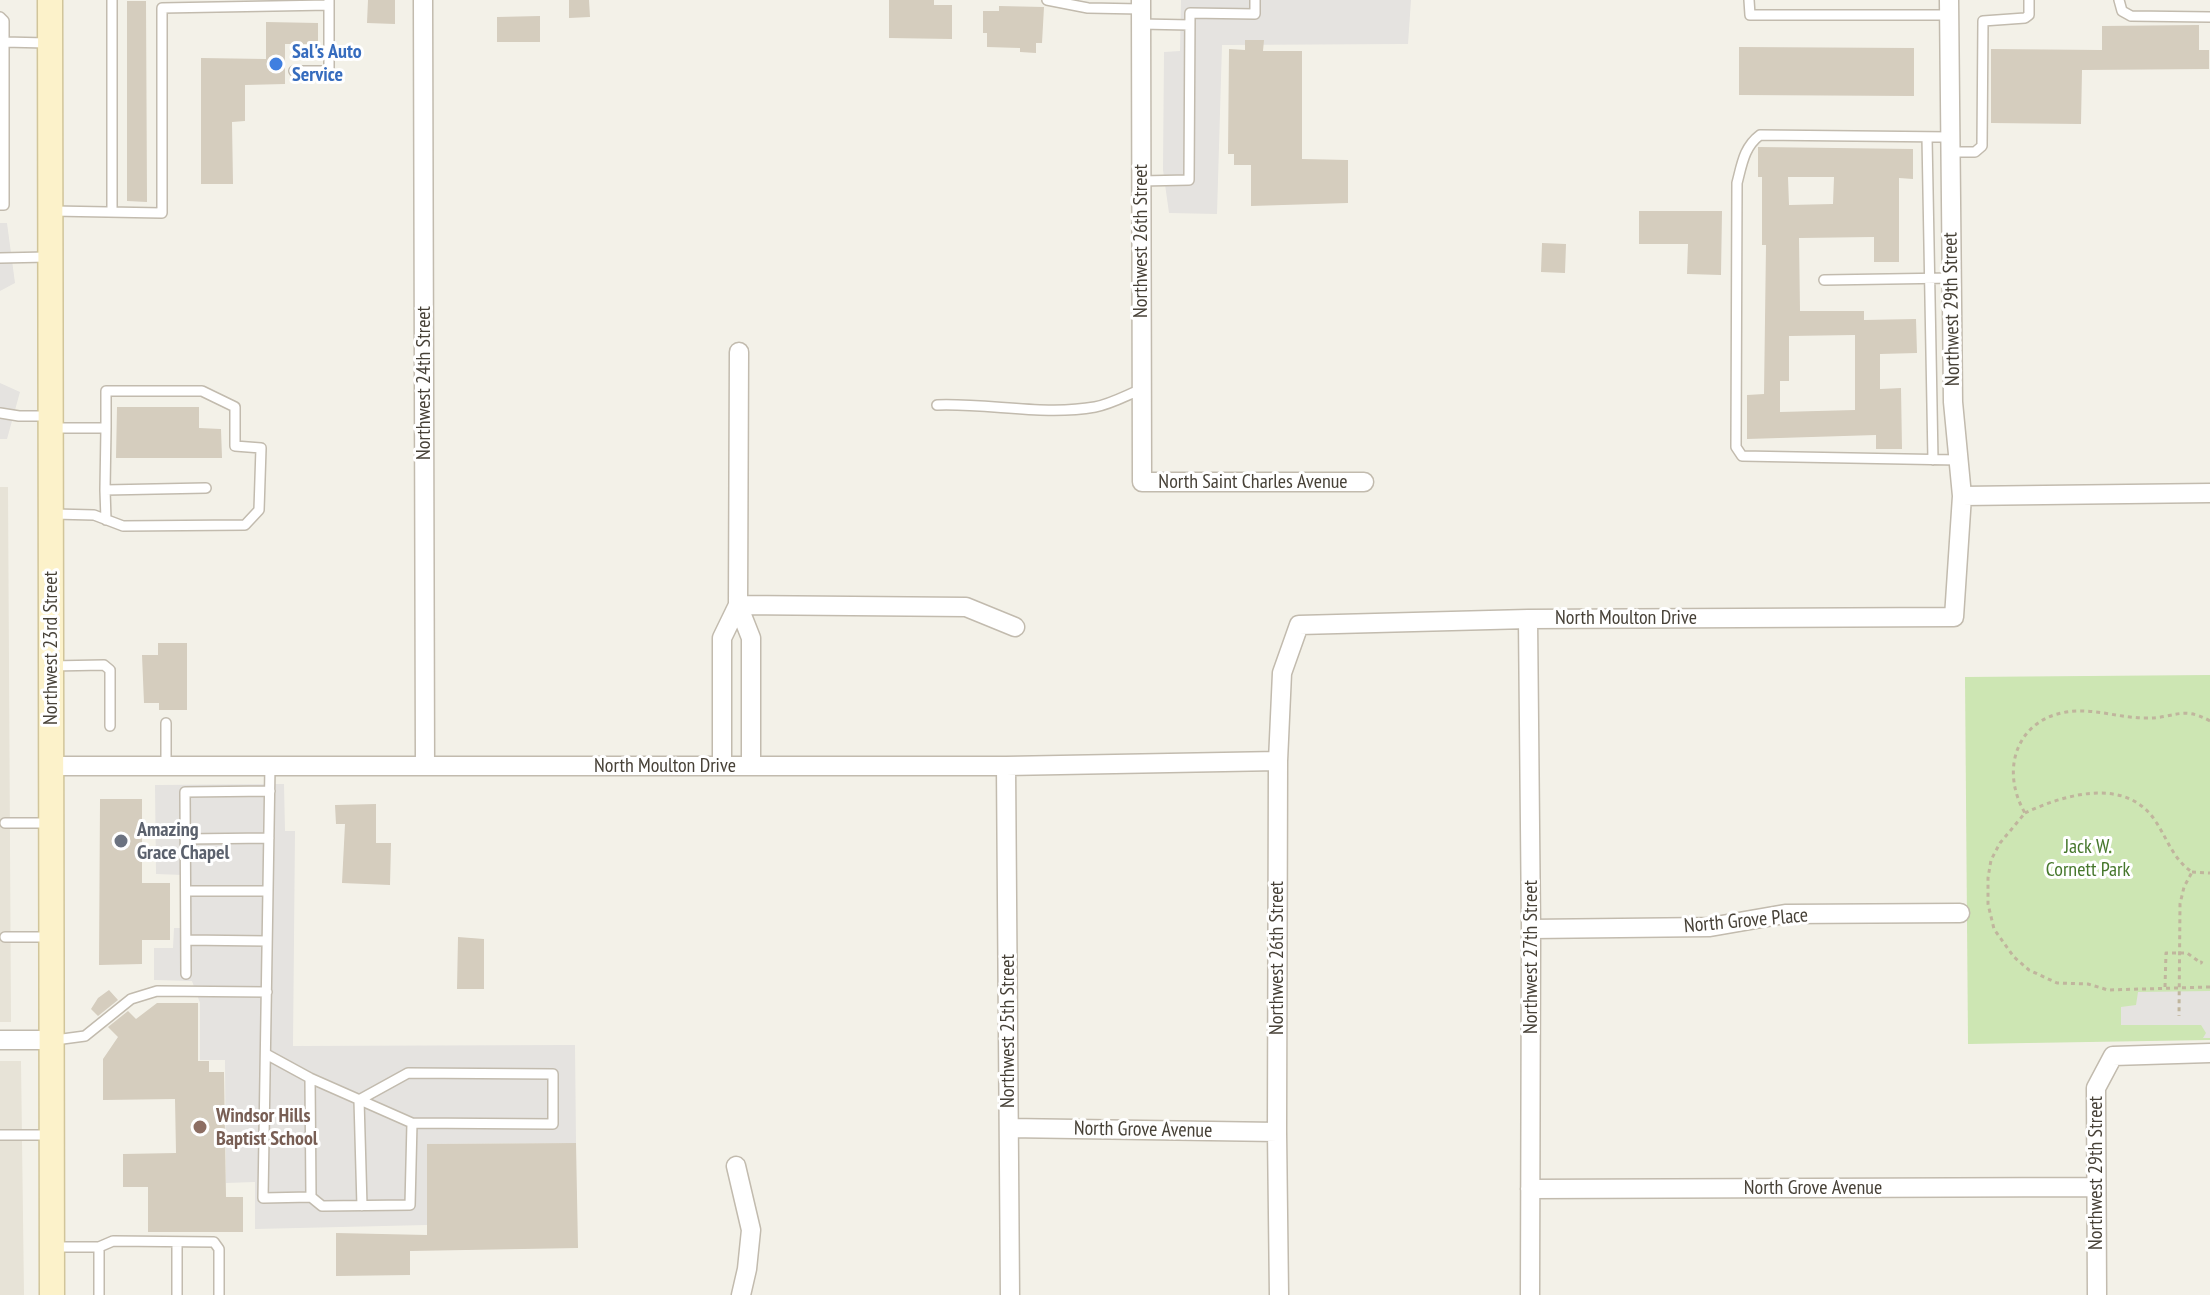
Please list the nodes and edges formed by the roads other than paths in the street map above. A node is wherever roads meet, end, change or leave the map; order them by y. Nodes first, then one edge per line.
1 (50, 0) edge
2 (112, 0) edge
3 (423, 0) edge
4 (1047, 0) edge
5 (1255, 0) edge
6 (1749, 0) edge
7 (2029, 0) edge
8 (2119, 0) edge
9 (329, 2) edge
10 (162, 4) edge
11 (220, 4) edge
12 (1949, 7) edge
13 (1141, 11) edge
14 (0, 17) edge
15 (2210, 17) edge
16 (1190, 25) junction
17 (3, 39) edge
18 (50, 43) junction
19 (294, 71) dead end
20 (1927, 137) junction
21 (1950, 145) junction
22 (1141, 181) junction
23 (0, 205) edge
24 (50, 211) junction
25 (112, 212) junction
26 (0, 257) edge
27 (51, 257) junction
28 (1952, 278) junction
29 (1929, 279) junction
30 (1824, 280) dead end
31 (739, 352) dead end
32 (1142, 389) junction
33 (937, 405) dead end
34 (2, 414) edge
35 (51, 422) junction
36 (106, 428) junction
37 (1933, 460) junction
38 (1958, 460) junction
39 (1142, 482) joint
40 (1364, 482) dead end
41 (206, 488) dead end
42 (105, 490) junction
43 (2210, 493) edge
44 (1962, 496) junction
45 (51, 514) junction
46 (106, 520) junction
47 (738, 605) junction
48 (1954, 617) joint
49 (1528, 619) junction
50 (1299, 625) joint
51 (1015, 627) dead end
52 (51, 666) junction
53 (722, 681) junction
54 (750, 681) junction
55 (166, 723) dead end
56 (110, 726) dead end
57 (1278, 761) junction
58 (51, 766) junction
59 (166, 766) junction
60 (270, 766) junction
61 (425, 766) junction
62 (722, 766) junction
63 (751, 766) junction
64 (1006, 766) junction
65 (270, 791) junction
66 (5, 823) dead end
67 (51, 823) junction
68 (269, 838) junction
69 (185, 839) junction
70 (186, 891) junction
71 (268, 891) junction
72 (1960, 913) dead end
73 (1531, 929) junction
74 (5, 937) dead end
75 (51, 937) junction
76 (186, 940) junction
77 (267, 941) junction
78 (186, 974) dead end
79 (267, 992) junction
80 (0, 1040) edge
81 (51, 1040) junction
82 (2210, 1053) edge
83 (266, 1054) junction
84 (310, 1078) junction
85 (359, 1100) junction
86 (412, 1123) junction
87 (1009, 1128) junction
88 (1277, 1132) junction
89 (0, 1135) edge
90 (51, 1135) junction
91 (736, 1166) dead end
92 (2095, 1187) junction
93 (1530, 1189) junction
94 (311, 1197) junction
95 (362, 1206) junction
96 (177, 1242) junction
97 (52, 1247) junction
98 (99, 1247) junction
99 (52, 1295) edge
100 (99, 1295) edge
101 (177, 1295) edge
102 (219, 1295) edge
103 (741, 1295) edge
104 (1010, 1295) edge
105 (1279, 1295) edge
106 (1530, 1295) edge
107 (2097, 1295) edge

1 - 18 main road, Northwest 23rd Street
2 - 25 lane
3 - 61 street, Northwest 24th Street
4 - 13 lane
5 - 16 lane
6 - 12 lane
7 - 21 lane
8 - 15 lane
9 - 11 lane
9 - 19 lane
10 - 11 lane
10 - 25 lane
12 - 21 street, Northwest 29th Street
13 - 16 lane
13 - 22 street, Northwest 26th Street
14 - 17 lane
16 - 22 lane
17 - 18 lane
17 - 23 lane
18 - 24 main road, Northwest 23rd Street
20 - 21 lane
20 - 29 lane
20 - 37 lane
21 - 28 street, Northwest 29th Street
22 - 32 street, Northwest 26th Street
24 - 25 lane
24 - 27 main road, Northwest 23rd Street
26 - 27 lane
27 - 35 main road, Northwest 23rd Street
28 - 29 lane
28 - 38 street, Northwest 29th Street
29 - 30 lane
29 - 37 lane
31 - 47 street
32 - 33 lane
32 - 39 street, Northwest 26th Street
34 - 35 lane
35 - 36 lane
35 - 45 main road, Northwest 23rd Street
36 - 42 lane
36 - 46 lane
37 - 38 lane
38 - 44 street, Northwest 29th Street
39 - 40 street, North Saint Charles Avenue
41 - 42 lane
42 - 46 lane
43 - 44 street
44 - 48 street, Northwest 29th Street
45 - 46 lane
45 - 52 main road, Northwest 23rd Street
47 - 51 street
47 - 53 street
47 - 54 street
48 - 49 street, North Moulton Drive
49 - 50 street, North Moulton Drive
49 - 73 street, Northwest 27th Street
50 - 57 street, Northwest 26th Street
52 - 56 lane
52 - 58 main road, Northwest 23rd Street
53 - 54 street
53 - 62 street
54 - 63 street
55 - 59 lane
57 - 64 street, North Moulton Drive
57 - 88 street, Northwest 26th Street
58 - 59 street, North Moulton Drive
58 - 67 main road, Northwest 23rd Street
59 - 60 street, North Moulton Drive
60 - 61 street, North Moulton Drive
60 - 65 lane
61 - 62 street, North Moulton Drive
62 - 63 street, North Moulton Drive
63 - 64 street, North Moulton Drive
64 - 87 street, Northwest 25th Street
65 - 68 lane
65 - 69 lane
66 - 67 lane
67 - 75 main road, Northwest 23rd Street
68 - 69 lane
68 - 71 lane
69 - 70 lane
70 - 71 lane
70 - 76 lane
71 - 77 lane
72 - 73 street, North Grove Place
73 - 93 street, Northwest 27th Street
74 - 75 lane
75 - 81 main road, Northwest 23rd Street
76 - 77 lane
76 - 78 lane
77 - 79 lane
79 - 81 lane
79 - 83 lane
80 - 81 street
81 - 90 main road, Northwest 23rd Street
82 - 92 street, Northwest 29th Street
83 - 84 lane
83 - 94 lane
84 - 85 lane
84 - 94 lane
85 - 86 lane
85 - 86 lane
85 - 95 lane
86 - 95 lane
87 - 88 street, North Grove Avenue
87 - 104 street, Northwest 25th Street
88 - 105 street, Northwest 26th Street
89 - 90 lane
90 - 97 main road, Northwest 23rd Street
91 - 103 street
92 - 93 street, North Grove Avenue
92 - 107 street, Northwest 29th Street
93 - 106 street, Northwest 27th Street
94 - 95 lane
96 - 98 lane
96 - 101 lane
96 - 102 lane
97 - 98 lane
97 - 99 main road, Northwest 23rd Street
98 - 100 lane

